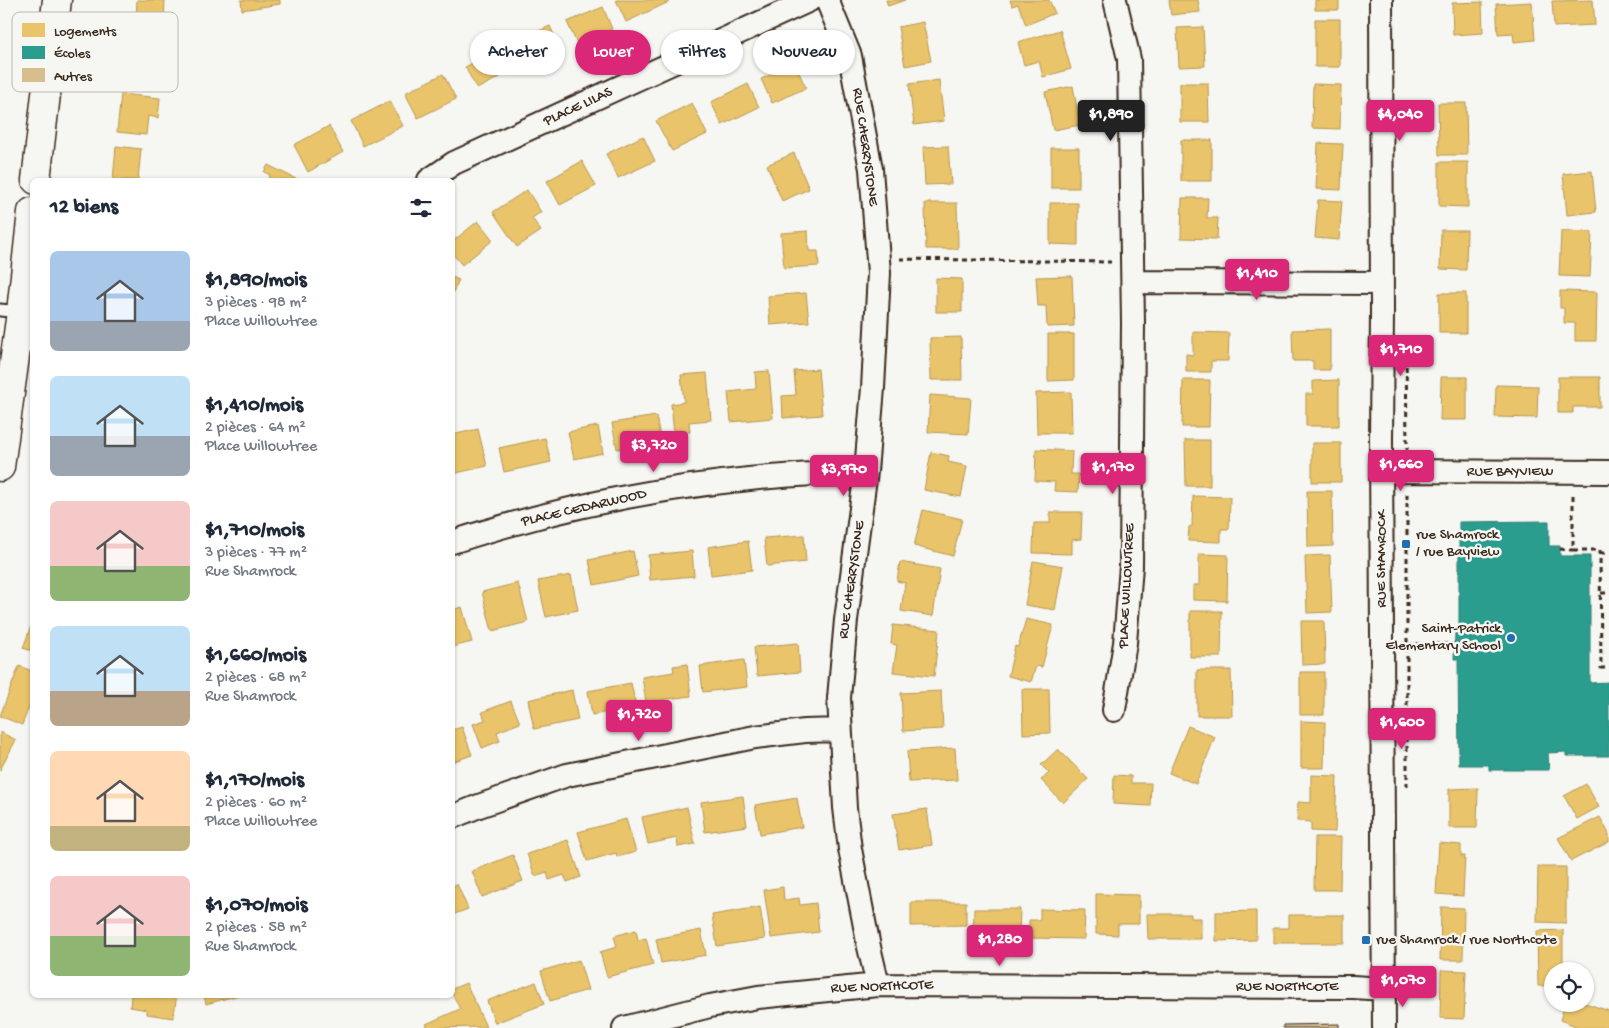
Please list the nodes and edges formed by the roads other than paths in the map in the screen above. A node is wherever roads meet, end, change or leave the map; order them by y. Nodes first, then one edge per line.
1 (810, 0) edge
2 (827, 0) edge
3 (1115, 0) edge
4 (1381, 0) edge
5 (46, 92) edge
6 (36, 178) edge
7 (432, 178) edge
8 (30, 221) edge
9 (1133, 282) junction
10 (1382, 283) junction
11 (10, 311) edge
12 (0, 467) edge
13 (866, 471) junction
14 (1382, 471) junction
15 (1609, 472) edge
16 (455, 541) edge
17 (1114, 710) dead end
18 (840, 730) junction
19 (455, 817) edge
20 (878, 985) junction
21 (1384, 989) junction
22 (624, 1028) edge
23 (1384, 1028) edge

1 - 7 street, PLACE LILAS
2 - 13 street, RUE CHERRYSTONE
3 - 9 street, PLACE WILLOWTREE
4 - 10 street, RUE SHAMROCK
5 - 6 street
8 - 11 street
9 - 10 street
9 - 17 street, PLACE WILLOWTREE
10 - 14 street, RUE SHAMROCK
11 - 12 street
13 - 16 street, PLACE CEDARWOOD
13 - 18 street, RUE CHERRYSTONE
14 - 15 street, RUE BAYVIEW
14 - 21 street, RUE SHAMROCK
18 - 19 street
18 - 20 street, RUE CHERRYSTONE
20 - 21 street, RUE NORTHCOTE
20 - 22 street, RUE NORTHCOTE
21 - 23 street, RUE SHAMROCK

